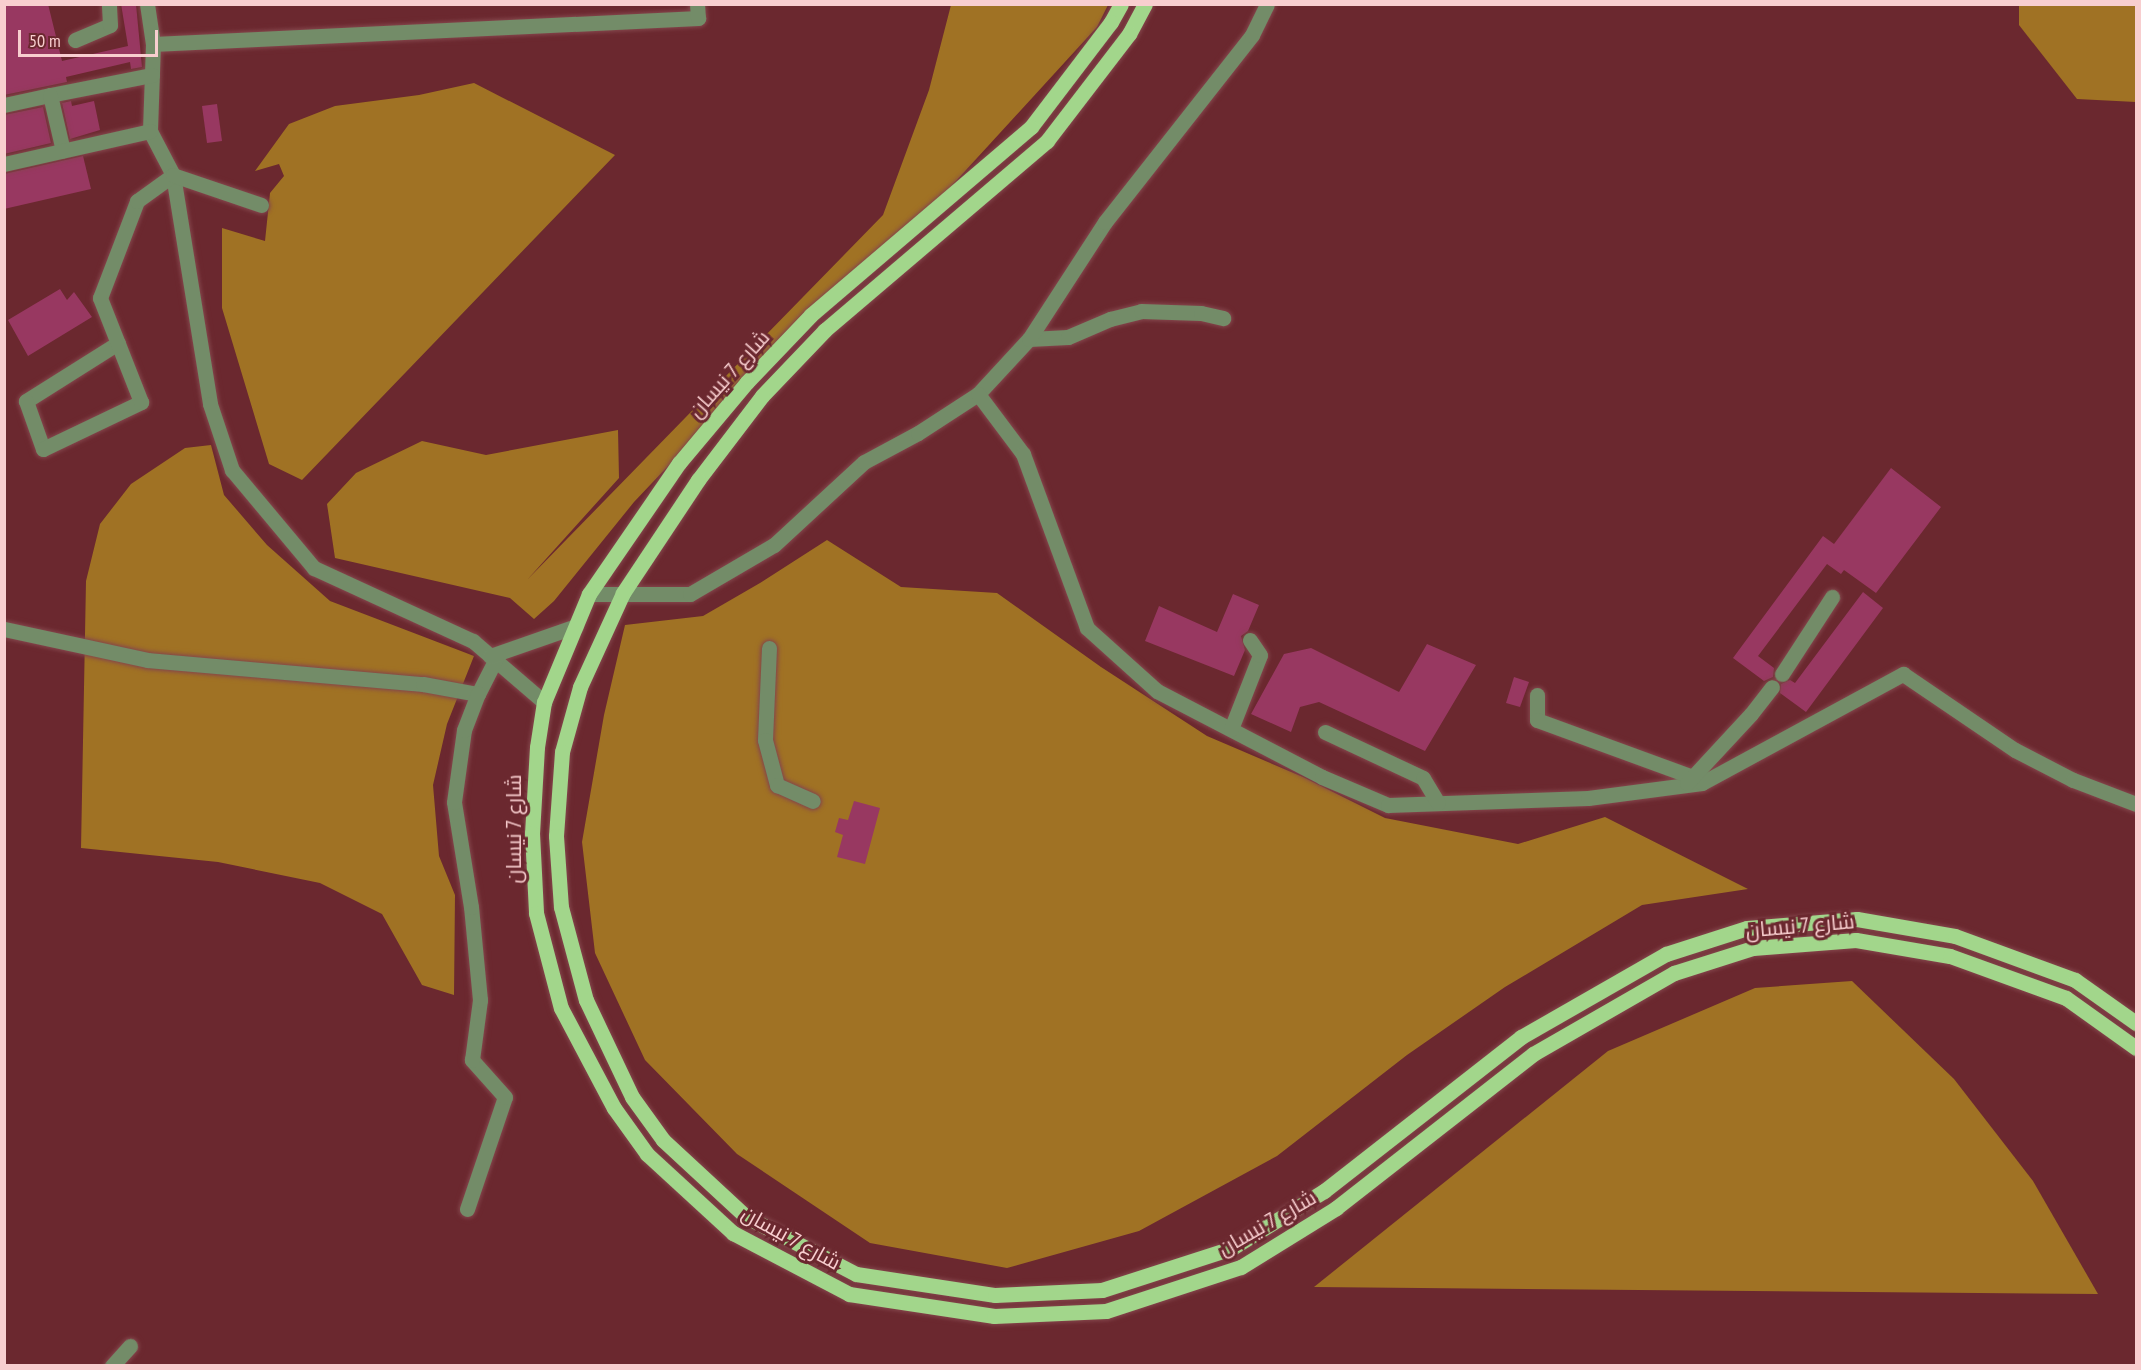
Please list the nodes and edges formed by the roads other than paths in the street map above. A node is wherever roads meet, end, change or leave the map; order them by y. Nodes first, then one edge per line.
1 (109, 4) edge
2 (147, 4) edge
3 (697, 4) edge
4 (1121, 4) edge
5 (1145, 4) edge
6 (1267, 4) edge
7 (75, 40) dead end
8 (153, 44) junction
9 (152, 75) junction
10 (50, 95) junction
11 (4, 105) edge
12 (150, 131) junction
13 (63, 151) junction
14 (4, 164) edge
15 (172, 175) junction
16 (261, 205) dead end
17 (1223, 318) dead end
18 (1029, 339) junction
19 (118, 343) junction
20 (978, 394) junction
21 (623, 593) junction
22 (589, 594) junction
23 (1832, 597) dead end
24 (576, 626) junction
25 (4, 629) edge
26 (1250, 640) dead end
27 (769, 648) dead end
28 (493, 658) junction
29 (1782, 674) dead end
30 (1772, 687) dead end
31 (478, 694) junction
32 (1538, 695) dead end
33 (544, 702) junction
34 (1231, 729) junction
35 (1325, 732) dead end
36 (1689, 781) junction
37 (813, 801) dead end
38 (1438, 803) junction
39 (2136, 804) edge
40 (2136, 1023) edge
41 (2136, 1048) edge
42 (467, 1209) dead end
43 (130, 1346) dead end
44 (112, 1365) edge

1 - 7 street
2 - 8 street
3 - 8 street
4 - 22 main road, شارع 7 نيسان
5 - 21 main road, شارع 7 نيسان
6 - 18 street
8 - 9 street
9 - 10 street
9 - 12 street
10 - 11 street
10 - 13 street
12 - 13 street
12 - 15 street
13 - 14 street
15 - 16 street
15 - 19 street
15 - 28 street
17 - 18 street
18 - 20 street
19 - 19 street
20 - 21 street
20 - 34 street
21 - 22 street
21 - 40 main road, شارع 7 نيسان
22 - 24 main road, شارع 7 نيسان
23 - 29 street
24 - 28 street
24 - 33 main road, شارع 7 نيسان
25 - 31 street
26 - 34 street
27 - 37 street
28 - 31 street
28 - 33 street
30 - 36 street
31 - 42 street
32 - 36 street
33 - 41 main road, شارع 7 نيسان
34 - 38 street
35 - 38 street
36 - 38 street
36 - 39 street
43 - 44 street

